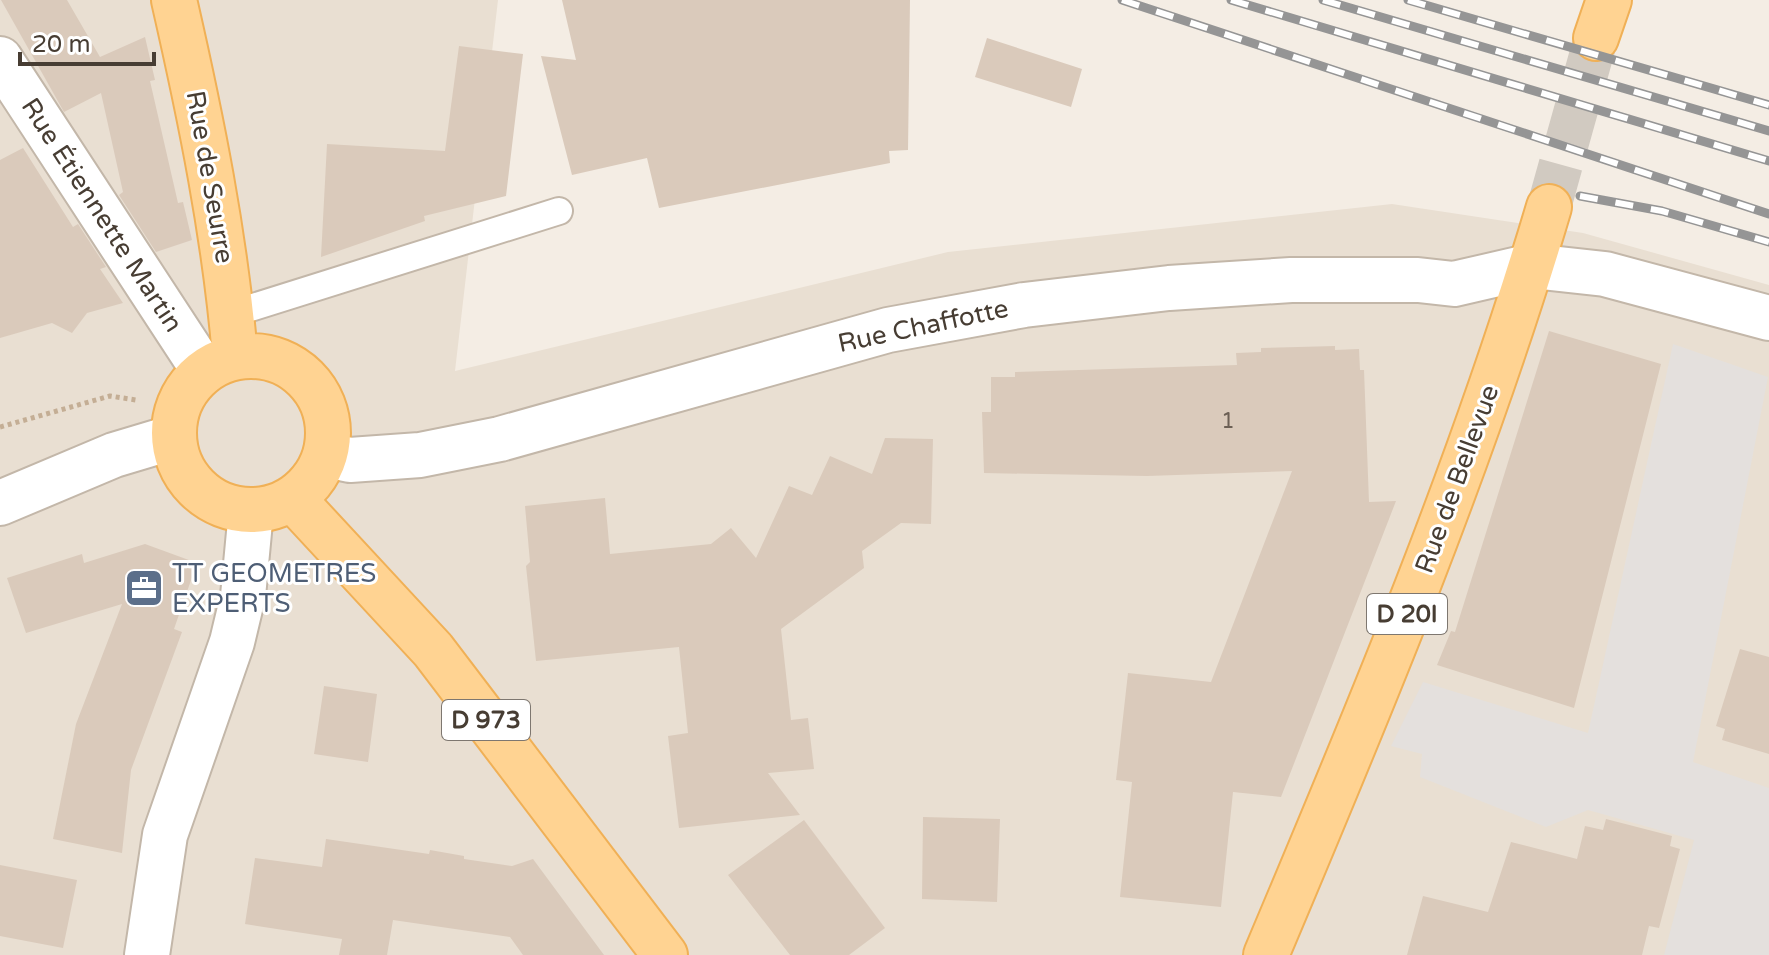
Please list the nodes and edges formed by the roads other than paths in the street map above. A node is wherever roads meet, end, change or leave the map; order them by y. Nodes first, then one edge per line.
1 (174, 0) edge
2 (0, 59) edge
3 (1549, 207) tunnel mouth
4 (559, 211) dead end
5 (1532, 266) junction
6 (1769, 318) edge
7 (223, 347) junction
8 (174, 437) junction
9 (326, 455) junction
10 (293, 499) junction
11 (0, 503) edge
12 (251, 511) junction
13 (147, 955) edge
14 (665, 955) edge
15 (1266, 955) edge

1 - 7 main road, Rue de Seurre
2 - 7 street, Rue Étiennette Martin
3 - 5 main road, D 20I
4 - 7 lane
5 - 6 street, Rue Chaffotte
5 - 9 street, Rue Chaffotte
5 - 15 main road, Rue de Bellevue / D 20I
7 - 8 main road
7 - 9 main road
8 - 11 street
8 - 12 main road
9 - 10 main road
10 - 12 main road
10 - 14 main road, D 973
12 - 13 street

